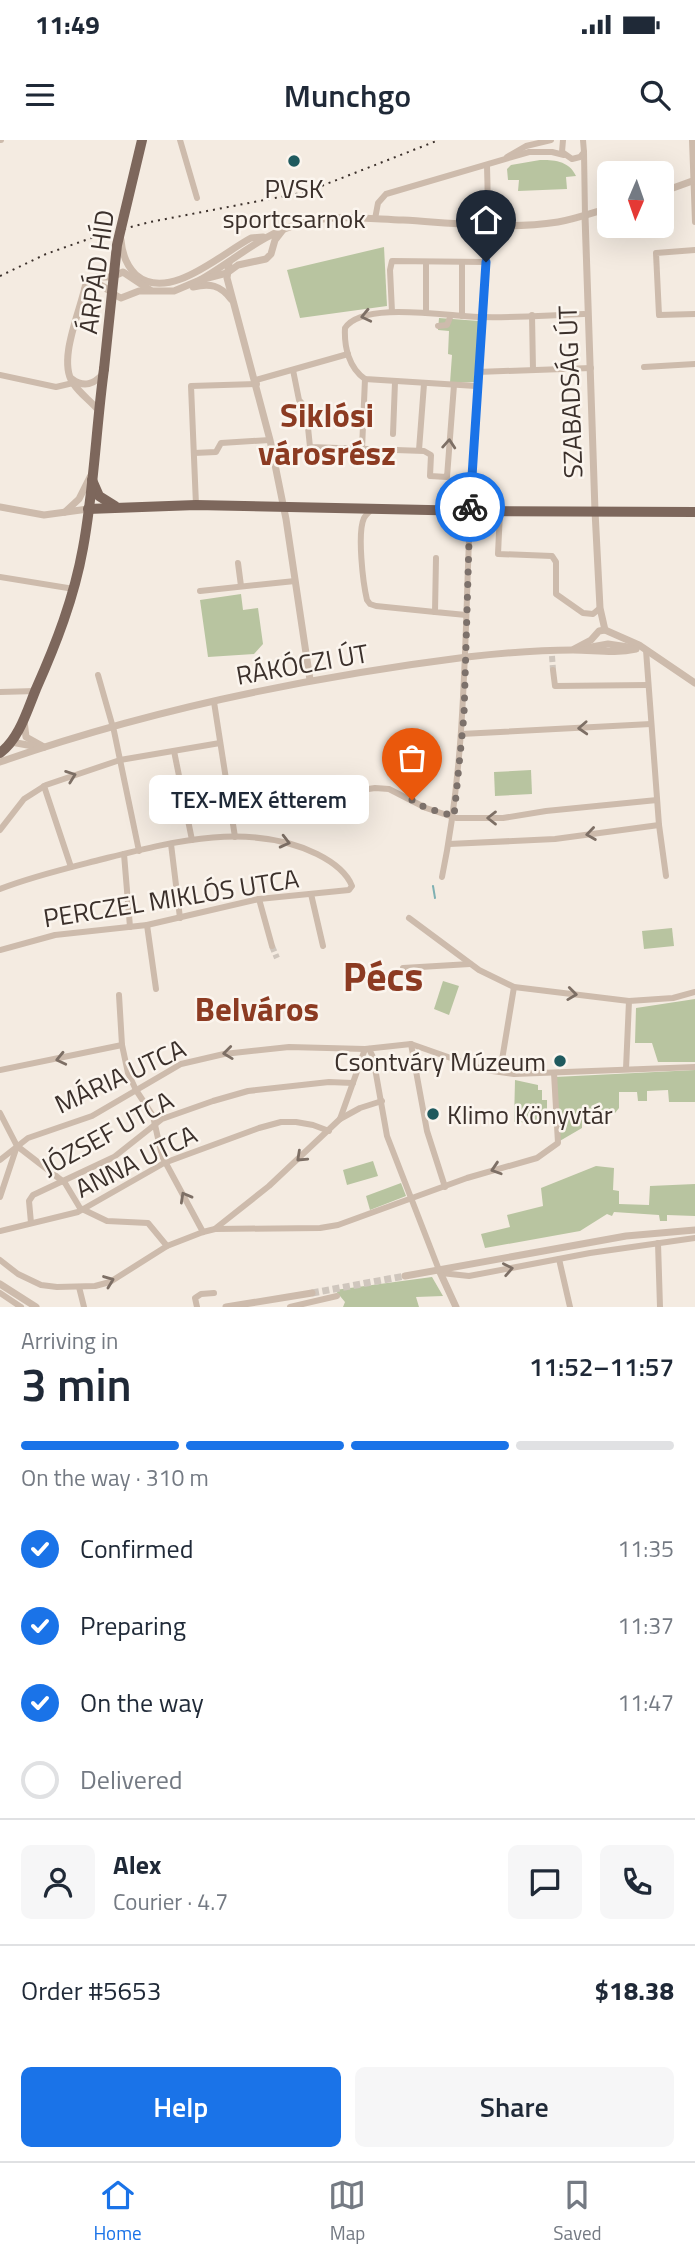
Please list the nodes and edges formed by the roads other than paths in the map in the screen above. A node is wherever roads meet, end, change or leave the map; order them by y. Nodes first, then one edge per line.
1 (142, 140) edge
2 (180, 140) edge
3 (551, 140) edge
4 (563, 140) edge
5 (583, 140) edge
6 (692, 140) edge
7 (584, 152) junction
8 (567, 157) junction
9 (506, 159) junction
10 (487, 166) junction
11 (585, 175) junction
12 (694, 181) edge
13 (674, 188) edge
14 (197, 198) dead end
15 (597, 212) edge
16 (585, 216) junction
17 (375, 219) junction
18 (695, 222) edge
19 (489, 224) junction
20 (285, 229) junction
21 (121, 232) junction
22 (264, 237) junction
23 (273, 248) junction
24 (695, 250) edge
25 (426, 262) junction
26 (463, 262) junction
27 (486, 262) junction
28 (229, 263) junction
29 (227, 275) junction
30 (112, 277) junction
31 (200, 280) junction
32 (134, 281) junction
33 (85, 289) junction
34 (110, 289) junction
35 (182, 289) junction
36 (152, 291) junction
37 (131, 294) junction
38 (235, 304) junction
39 (392, 312) junction
40 (426, 313) junction
41 (584, 314) dead end
42 (695, 314) edge
43 (451, 315) junction
44 (532, 315) junction
45 (461, 316) junction
46 (483, 317) junction
47 (438, 326) dead end
48 (348, 354) junction
49 (695, 365) edge
50 (645, 367) dead end
51 (591, 368) junction
52 (293, 370) junction
53 (533, 370) junction
54 (103, 371) junction
55 (478, 372) junction
56 (0, 375) edge
57 (365, 379) junction
58 (71, 380) junction
59 (256, 382) junction
60 (396, 382) junction
61 (424, 384) junction
62 (454, 385) junction
63 (477, 386) junction
64 (99, 411) junction
65 (393, 434) dead end
66 (270, 440) junction
67 (362, 449) junction
68 (419, 450) junction
69 (194, 453) junction
70 (91, 476) junction
71 (196, 505) junction
72 (283, 506) junction
73 (0, 507) edge
74 (116, 507) junction
75 (88, 509) junction
76 (354, 509) junction
77 (372, 510) junction
78 (470, 511) junction
79 (595, 511) junction
80 (500, 512) junction
81 (695, 512) edge
82 (61, 514) junction
83 (363, 520) junction
84 (86, 530) junction
85 (436, 558) dead end
86 (238, 563) dead end
87 (0, 577) edge
88 (295, 581) junction
89 (241, 586) junction
90 (74, 589) junction
91 (200, 591) dead end
92 (600, 608) junction
93 (435, 612) junction
94 (466, 615) junction
95 (601, 633) junction
96 (608, 643) junction
97 (599, 645) junction
98 (636, 649) junction
99 (575, 650) junction
100 (646, 650) junction
101 (466, 657) junction
102 (553, 670) dead end
103 (98, 676) dead end
104 (310, 680) junction
105 (695, 683) edge
106 (648, 685) junction
107 (36, 691) junction
108 (0, 692) edge
109 (214, 702) junction
110 (24, 719) junction
111 (651, 724) junction
112 (112, 726) junction
113 (461, 734) junction
114 (11, 742) junction
115 (220, 743) junction
116 (44, 747) junction
117 (174, 751) junction
118 (24, 753) junction
119 (1, 758) edge
120 (120, 760) junction
121 (44, 786) junction
122 (335, 794) dead end
123 (657, 800) junction
124 (454, 816) junction
125 (659, 825) junction
126 (0, 830) edge
127 (235, 837) junction
128 (191, 840) junction
129 (171, 844) junction
130 (449, 844) junction
131 (139, 851) junction
132 (124, 854) junction
133 (71, 867) junction
134 (666, 876) dead end
135 (442, 877) dead end
136 (0, 890) edge
137 (311, 894) junction
138 (259, 899) junction
139 (180, 918) junction
140 (408, 918) dead end
141 (147, 925) junction
142 (130, 927) junction
143 (272, 946) tunnel mouth
144 (323, 946) dead end
145 (0, 950) edge
146 (470, 964) junction
147 (403, 968) dead end
148 (514, 987) junction
149 (156, 989) dead end
150 (695, 992) edge
151 (119, 995) dead end
152 (629, 1002) junction
153 (411, 1044) junction
154 (122, 1045) junction
155 (367, 1049) junction
156 (695, 1067) edge
157 (626, 1069) junction
158 (0, 1070) edge
159 (500, 1072) junction
160 (554, 1073) junction
161 (353, 1083) junction
162 (136, 1090) junction
163 (382, 1101) junction
164 (0, 1113) edge
165 (340, 1119) junction
166 (156, 1123) junction
167 (329, 1131) junction
168 (17, 1146) junction
169 (0, 1160) edge
170 (165, 1162) junction
171 (63, 1181) junction
172 (444, 1187) junction
173 (0, 1197) edge
174 (410, 1198) junction
175 (83, 1209) junction
176 (31, 1223) junction
177 (215, 1229) junction
178 (695, 1230) edge
179 (0, 1231) edge
180 (203, 1232) junction
181 (695, 1238) edge
182 (658, 1243) junction
183 (167, 1246) junction
184 (559, 1259) junction
185 (0, 1260) edge
186 (440, 1271) junction
187 (405, 1276) tunnel mouth
188 (0, 1284) edge
189 (79, 1287) junction
190 (0, 1293) edge
191 (214, 1293) dead end
192 (312, 1293) tunnel mouth
193 (337, 1296) dead end
194 (278, 1303) edge
195 (21, 1307) edge
196 (36, 1307) edge
197 (84, 1307) edge
198 (197, 1307) edge
199 (226, 1307) edge
200 (290, 1307) edge
201 (456, 1307) edge
202 (570, 1307) edge
203 (660, 1307) edge

1 - 21 main road, ÁRPÁD HÍD, bridge
2 - 14 street
3 - 9 street
4 - 8 street
5 - 7 street, SZABADSÁG ÚT
6 - 12 street
7 - 8 street
7 - 11 street, SZABADSÁG ÚT
8 - 9 street
8 - 11 street
9 - 10 street
10 - 17 street
10 - 19 street
11 - 16 street, SZABADSÁG ÚT
12 - 13 street
12 - 18 street
15 - 16 street
16 - 19 street
16 - 51 street, SZABADSÁG ÚT
17 - 19 street
17 - 20 street
19 - 27 street
20 - 22 street
20 - 23 street
21 - 22 street
21 - 54 main road, ÁRPÁD HÍD, bridge
22 - 23 street
22 - 28 street
23 - 29 street
24 - 42 street
25 - 26 street
25 - 39 street
25 - 40 street
26 - 27 street
26 - 45 street
27 - 46 street
28 - 29 street
28 - 31 street
29 - 31 street
29 - 38 street
30 - 32 street
30 - 33 street
30 - 34 street
31 - 35 street
32 - 36 street
32 - 37 street
33 - 34 street
33 - 58 street
34 - 37 street
35 - 36 street
35 - 38 street
36 - 37 street
38 - 59 street
39 - 40 street
39 -> 48 street
40 - 43 street
41 - 44 street
43 - 45 street
43 - 47 street
44 - 46 street
44 - 53 street
45 - 46 street
46 - 55 street
48 - 52 street
48 - 57 street
49 - 50 street
51 - 53 street
51 - 79 street, SZABADSÁG ÚT
52 - 59 street
52 - 67 street
53 - 55 street
54 - 58 street
54 - 64 main road, ÁRPÁD HÍD
55 - 63 street
56 - 58 street
57 - 60 street
57 - 67 street
58 - 64 street
59 - 66 street
59 - 69 street
60 - 61 street
60 - 65 street
61 - 62 street
61 - 68 street
62 - 63 street
68 -> 62 street
63 - 78 street
64 - 70 main road, ÁRPÁD HÍD
66 - 69 street
66 - 72 street
67 - 68 street
69 - 71 street
70 - 74 main road
70 - 75 main road, ÁRPÁD HÍD
70 - 82 street
71 - 72 main road
71 - 74 main road
72 - 76 main road
72 - 88 street
73 - 82 street
74 - 75 main road
74 - 84 main road
75 - 82 street
75 - 84 main road, ÁRPÁD HÍD
76 - 77 main road
76 - 83 street
77 - 78 main road
77 - 83 street
78 - 80 main road
78 - 94 street
79 - 80 main road
79 - 81 main road
79 - 92 street, SZABADSÁG ÚT
80 - 92 street
83 - 93 street
84 - 90 main road, ÁRPÁD HÍD
85 - 93 street
86 - 89 street
87 - 90 street
88 - 89 street
88 - 104 street
89 - 91 street
90 - 107 main road, ÁRPÁD HÍD
92 - 95 street, SZABADSÁG ÚT
93 - 94 street
94 - 101 street
95 - 96 street
95 - 97 street
95 - 99 street, RÁKÓCZI ÚT
95 - 100 street, RÁKÓCZI ÚT
96 - 97 street, RÁKÓCZI ÚT
96 - 98 street, RÁKÓCZI ÚT
97 - 99 street, RÁKÓCZI ÚT
98 - 99 street, RÁKÓCZI ÚT
98 - 100 street, RÁKÓCZI ÚT
99 - 101 street, RÁKÓCZI ÚT
100 - 105 street, RÁKÓCZI ÚT
100 - 106 street
101 - 104 street, RÁKÓCZI ÚT
101 - 113 street
102 - 106 street
103 - 112 street
104 - 109 street, RÁKÓCZI ÚT
106 - 111 street
107 - 108 street
107 - 110 main road, ÁRPÁD HÍD
109 - 112 street, RÁKÓCZI ÚT
109 - 115 street
110 - 114 main road, ÁRPÁD HÍD
110 - 116 street
111 -> 113 street
111 - 123 street
112 - 116 street, RÁKÓCZI ÚT
112 - 120 street
113 - 124 street
114 - 116 street, RÁKÓCZI ÚT
114 - 118 street
114 - 119 main road, RÁKÓCZI ÚT
115 - 117 street
115 - 127 street
116 - 118 street, RÁKÓCZI ÚT
117 - 120 street
117 - 128 street
118 - 119 street, RÁKÓCZI ÚT
121 -> 120 street
120 - 131 street
121 - 126 street
121 - 133 street
122 - 124 street
123 -> 124 street
123 - 125 street
124 - 130 street
125 -> 130 street
125 - 134 street
127 - 128 street
127 -> 137 street, PERCZEL MIKLÓS UTCA
128 - 129 street
129 - 131 street
129 - 139 street
130 - 135 street
131 - 132 street
132 - 133 street
132 - 142 street
133 - 136 street
137 - 138 street, PERCZEL MIKLÓS UTCA
137 - 144 street
138 - 139 street, PERCZEL MIKLÓS UTCA
138 - 143 street
139 - 141 street, PERCZEL MIKLÓS UTCA
140 - 146 street
141 - 142 street, PERCZEL MIKLÓS UTCA
141 - 149 street
142 - 145 street, PERCZEL MIKLÓS UTCA
146 - 147 street
146 - 148 street
148 -> 152 street
148 - 159 street
150 - 152 street
151 - 154 street
152 - 157 street
153 - 155 street, MÁRIA UTCA
153 - 159 street
153 - 172 street
154 -> 158 street
154 - 162 street
155 - 161 street
155 -> 162 street, MÁRIA UTCA
155 - 163 street
156 - 157 street
157 - 160 street
159 - 160 street
160 -> 172 street
161 - 165 street
161 - 166 street, JÓZSEF UTCA
162 - 166 street
162 - 168 street, MÁRIA UTCA
163 - 165 street
163 - 174 street
164 - 168 street
165 - 167 street
166 - 170 street
166 - 171 street, JÓZSEF UTCA
167 - 170 street, ANNA UTCA
167 -> 177 street
168 - 169 street, MÁRIA UTCA
168 - 171 street
168 - 173 street
170 - 175 street, ANNA UTCA
180 -> 170 street
171 - 175 street
171 - 176 street, JÓZSEF UTCA
172 - 174 street
174 - 177 street
174 - 186 street
175 - 176 street, ANNA UTCA
175 - 183 street
176 - 179 street, ANNA UTCA
177 - 180 street
178 - 186 street
180 - 183 street
181 - 182 street
182 - 184 street
182 - 203 street
189 -> 183 street
186 -> 184 street
184 - 202 street
185 - 189 street
186 - 187 street
186 - 201 street
188 - 196 street
189 - 197 street
190 - 195 street
191 - 198 street
192 - 194 street
193 - 200 street
194 - 199 street

